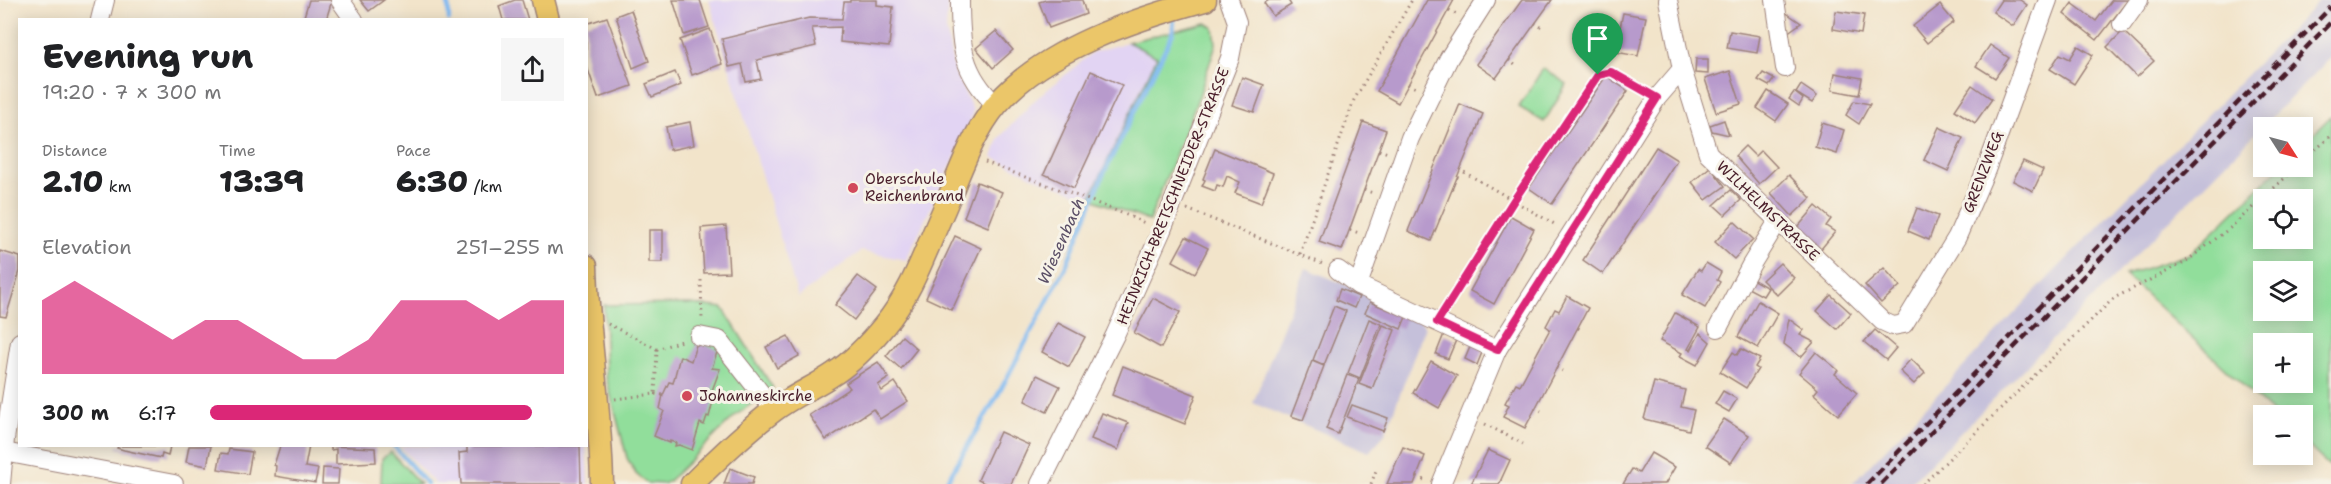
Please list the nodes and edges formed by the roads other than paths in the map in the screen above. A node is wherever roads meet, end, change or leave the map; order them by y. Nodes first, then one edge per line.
1 (105, 0) edge
2 (340, 0) edge
3 (543, 0) edge
4 (960, 0) edge
5 (1229, 0) edge
6 (1486, 0) edge
7 (1668, 0) edge
8 (1775, 0) edge
9 (2048, 0) edge
10 (2139, 0) edge
11 (1199, 2) edge
12 (100, 18) edge
13 (353, 18) edge
14 (548, 18) edge
15 (2122, 24) dead end
16 (1785, 68) dead end
17 (1682, 69) junction
18 (996, 105) junction
19 (1778, 221) junction
20 (1338, 270) road end
21 (1358, 285) junction
22 (588, 313) edge
23 (1893, 326) joint
24 (1718, 328) dead end
25 (699, 336) road end
26 (1497, 350) junction
27 (18, 356) edge
28 (774, 410) junction
29 (4, 452) junction
30 (602, 458) junction
31 (1, 484) edge
32 (174, 484) edge
33 (602, 484) edge
34 (619, 484) edge
35 (692, 484) edge
36 (1040, 484) edge
37 (1441, 484) edge

1 - 12 street
2 - 13 street
3 - 14 main road
4 - 18 street
5 - 36 street, HEINRICH-BRETSCHNEIDER-STRASSE
6 - 21 street
7 - 17 street, WILHELMSTRASSE
8 - 16 street
9 - 23 street, GRENZWEG
10 - 15 street
11 - 18 main road
17 - 19 street, WILHELMSTRASSE
17 - 26 street
18 - 28 main road
19 - 23 street, WILHELMSTRASSE
19 - 24 street
20 - 21 street
21 - 26 street
22 - 30 main road
25 - 28 street
26 - 37 street
27 - 29 street
28 - 35 main road
29 - 31 street
29 - 32 street
30 - 33 main road
30 - 34 main road

